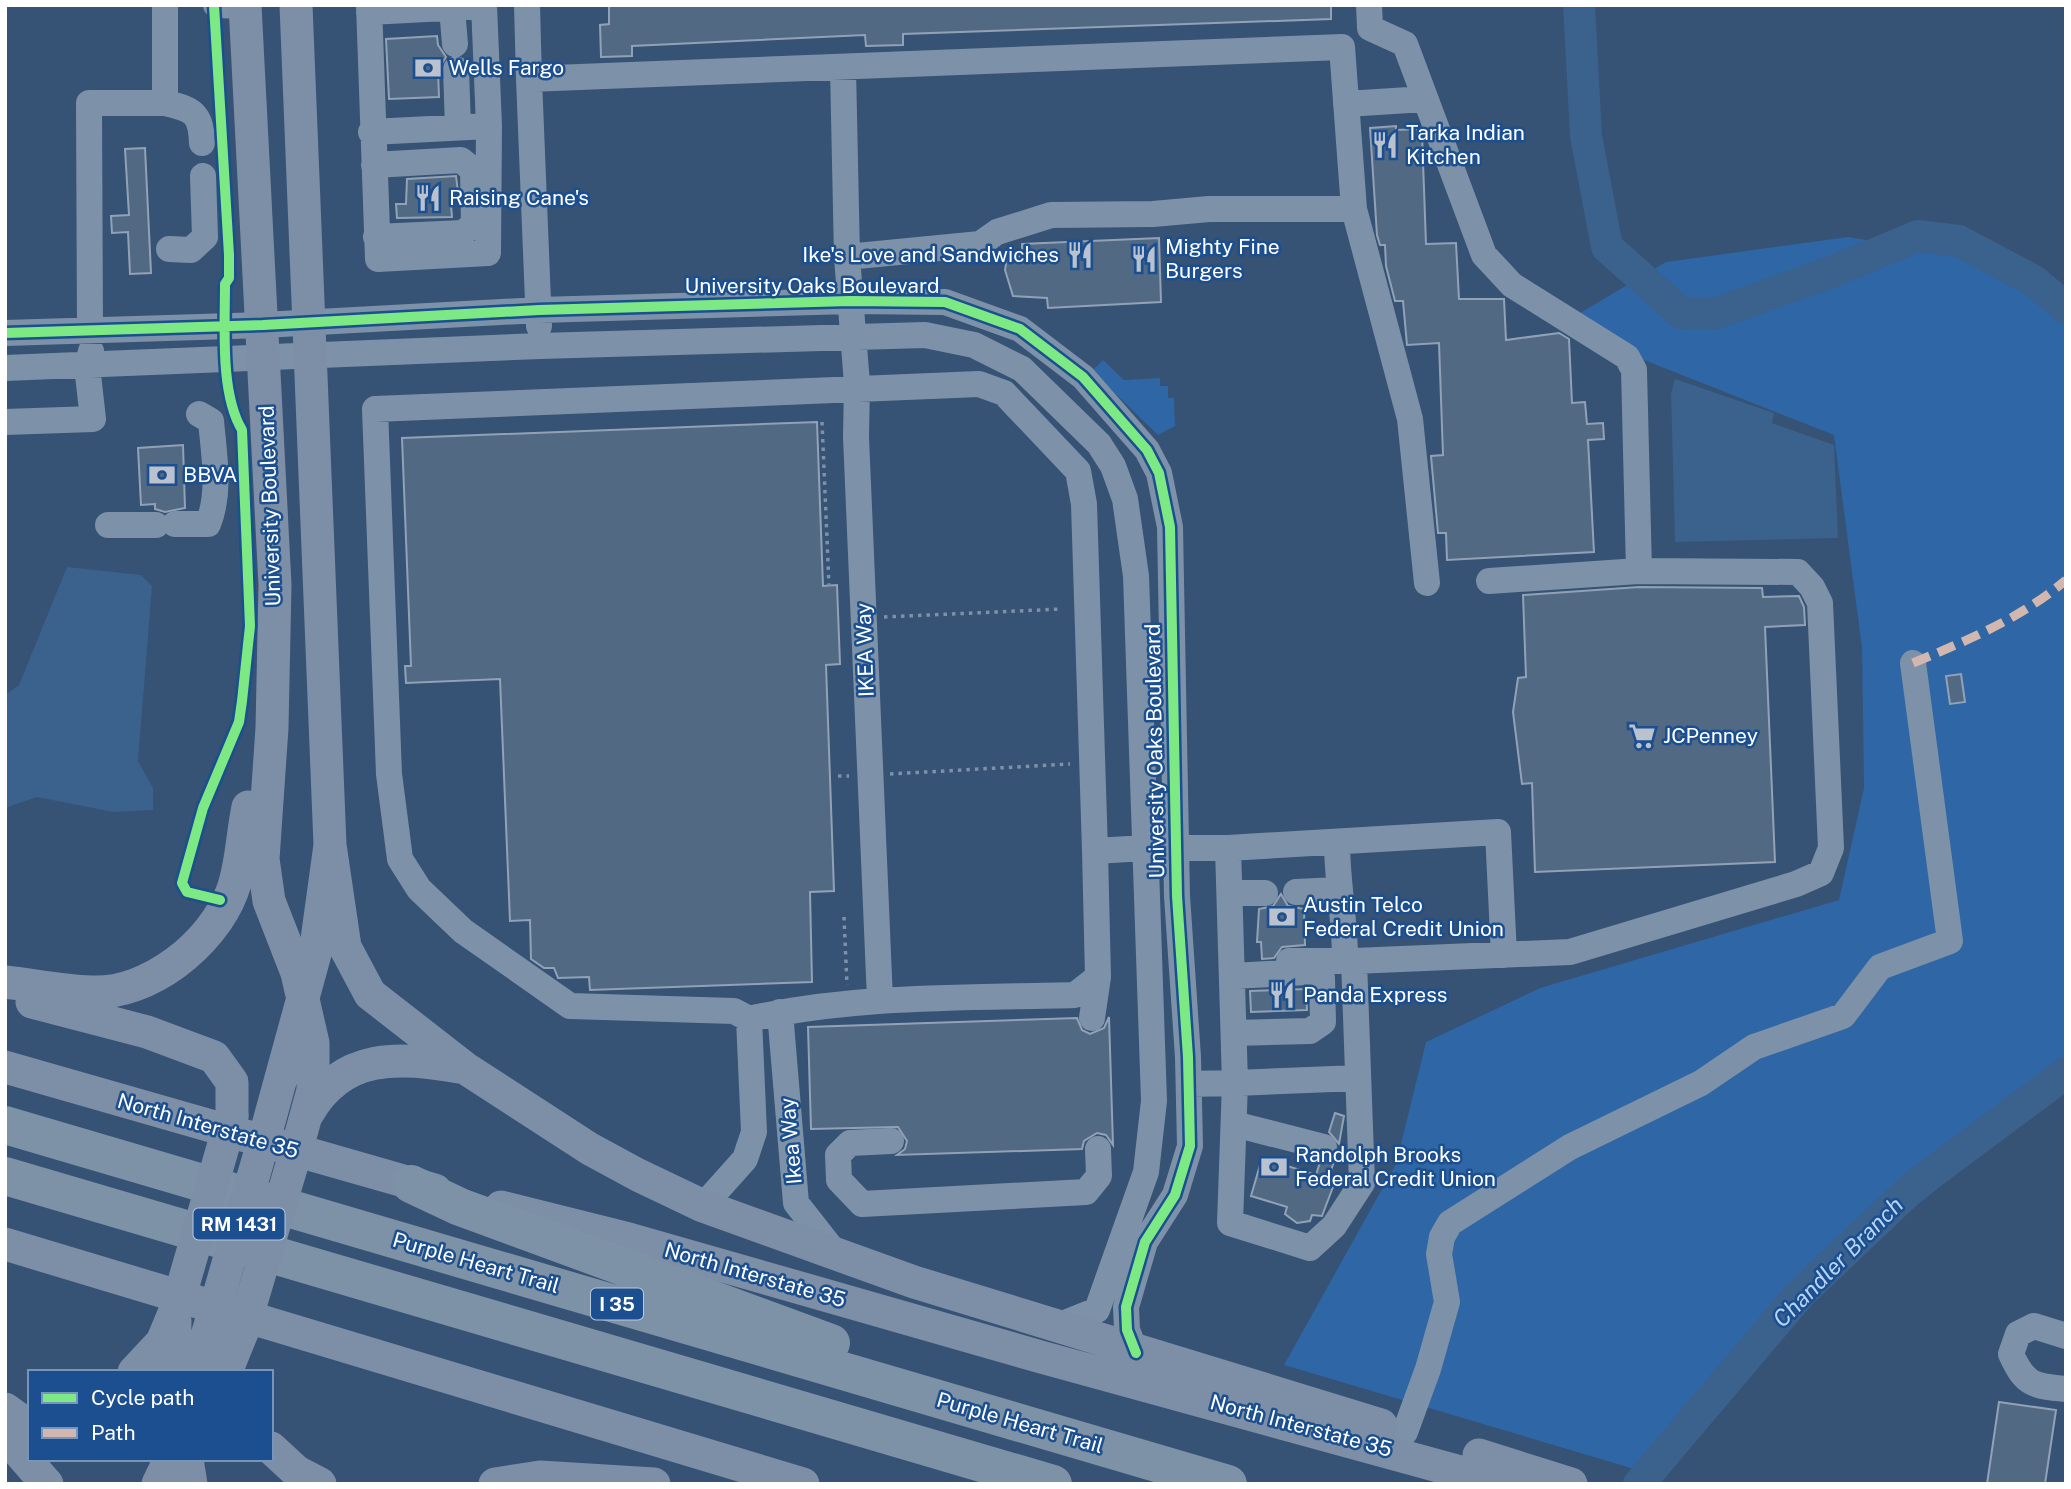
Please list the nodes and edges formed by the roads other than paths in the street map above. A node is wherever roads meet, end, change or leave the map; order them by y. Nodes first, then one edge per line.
1 (165, 5) edge
2 (216, 5) edge
3 (296, 5) edge
4 (527, 5) edge
5 (245, 6) edge
6 (484, 6) edge
7 (453, 8) junction
8 (369, 9) edge
9 (1369, 16) edge
10 (1342, 47) junction
11 (843, 68) junction
12 (530, 79) junction
13 (1424, 99) junction
14 (165, 103) junction
15 (1346, 104) junction
16 (489, 126) junction
17 (458, 127) junction
18 (371, 132) junction
19 (202, 143) dead end
20 (374, 165) junction
21 (203, 176) dead end
22 (534, 177) junction
23 (488, 178) junction
24 (1354, 209) junction
25 (376, 237) junction
26 (169, 249) dead end
27 (847, 257) junction
28 (850, 301) junction
29 (539, 310) junction
30 (311, 320) junction
31 (263, 325) junction
32 (140, 329) junction
33 (90, 330) junction
34 (5, 333) edge
35 (852, 336) junction
36 (540, 346) junction
37 (313, 357) junction
38 (264, 359) junction
39 (87, 366) junction
40 (5, 368) edge
41 (857, 387) junction
42 (199, 414) dead end
43 (5, 422) edge
44 (108, 525) dead end
45 (1639, 572) junction
46 (1489, 581) dead end
47 (1427, 583) dead end
48 (1913, 663) dead end
49 (272, 728) junction
50 (1338, 842) junction
51 (330, 845) junction
52 (1145, 848) junction
53 (1176, 848) junction
54 (1228, 848) junction
55 (1095, 852) junction
56 (1339, 890) junction
57 (1296, 892) dead end
58 (1230, 893) junction
59 (1265, 893) dead end
60 (1504, 955) junction
61 (1349, 960) junction
62 (1232, 970) junction
63 (1098, 976) junction
64 (5, 982) edge
65 (5, 995) edge
66 (305, 999) junction
67 (880, 1000) junction
68 (780, 1012) junction
69 (1092, 1017) dead end
70 (749, 1019) junction
71 (1234, 1033) junction
72 (5, 1067) edge
73 (465, 1068) junction
74 (1358, 1078) junction
75 (1235, 1083) junction
76 (1189, 1084) junction
77 (1234, 1124) junction
78 (5, 1125) edge
79 (304, 1127) junction
80 (891, 1141) dead end
81 (1098, 1149) dead end
82 (1341, 1149) junction
83 (5, 1176) edge
84 (411, 1184) junction
85 (703, 1206) junction
86 (5, 1244) edge
87 (837, 1255) junction
88 (176, 1309) junction
89 (1055, 1327) junction
90 (243, 1329) junction
91 (2066, 1336) edge
92 (1136, 1353) junction
93 (136, 1370) edge
94 (198, 1370) edge
95 (242, 1370) edge
96 (2066, 1389) edge
97 (5, 1397) edge
98 (28, 1400) edge
99 (5, 1409) edge
100 (28, 1426) edge
101 (1405, 1432) junction
102 (5, 1436) edge
103 (273, 1450) edge
104 (169, 1461) edge
105 (187, 1461) edge
106 (47, 1484) edge
107 (158, 1484) edge
108 (191, 1484) edge
109 (320, 1484) edge
110 (495, 1484) edge
111 (654, 1484) edge
112 (803, 1484) edge
113 (1053, 1484) edge
114 (1228, 1484) edge
115 (1242, 1484) edge
116 (1504, 1484) edge
117 (1571, 1484) edge

1 - 14 street
2 - 5 street
3 - 30 main road, University Boulevard
4 - 12 street
5 - 31 main road, University Boulevard
6 - 7 street
6 - 16 street
7 - 8 street
7 - 17 street
8 - 18 street
9 - 10 street
9 - 13 street
10 - 11 street
10 - 15 street
11 - 12 street
11 - 27 street, IKEA Way
12 - 22 street
13 - 15 street
13 - 45 street
14 - 19 street
14 - 33 street
15 - 24 street
16 - 17 street
16 - 23 street
17 - 18 street
18 - 20 street
20 - 25 street
20 - 25 street
21 - 26 street
22 - 23 street
22 - 29 street
23 - 25 street
24 - 27 street
24 - 47 street
27 - 28 street, IKEA Way
28 - 29 street, University Oaks Boulevard
28 - 35 street, IKEA Way
28 - 53 street, University Oaks Boulevard
29 - 30 street, University Oaks Boulevard
29 - 36 street
30 - 31 street, University Oaks Boulevard
30 - 37 main road, University Boulevard
31 - 32 street, University Oaks Boulevard
31 - 38 main road, University Boulevard
32 - 33 street, University Oaks Boulevard
32 - 39 street
33 - 34 street, University Oaks Boulevard
35 - 36 street, University Oaks Boulevard
35 - 41 street, IKEA Way
35 - 52 street, University Oaks Boulevard
36 - 37 street, University Oaks Boulevard
37 - 38 street, University Oaks Boulevard
37 - 51 main road, University Boulevard
38 - 39 street, University Oaks Boulevard
38 - 49 main road, University Boulevard
39 - 40 street, University Oaks Boulevard
39 - 43 street
41 - 55 street
41 - 67 street, IKEA Way
41 - 70 street
42 - 44 street
45 - 46 street
45 - 60 street
48 - 101 street
49 - 64 main road
49 - 66 main road, University Boulevard
50 - 54 street
50 - 56 street
50 - 60 street
51 - 66 main road, University Boulevard
51 - 73 main road
52 - 53 street
52 - 55 street
52 - 89 street, University Oaks Boulevard
53 - 54 street
53 - 76 street, University Oaks Boulevard
54 - 58 street
55 - 63 street
56 - 57 street
56 - 61 street
58 - 59 street
58 - 62 street
60 - 61 street
61 - 62 street
61 - 74 street
62 - 71 street
62 - 71 street
63 - 67 street
63 - 69 street
65 - 88 main road, bridge
66 - 79 main road, University Boulevard / RM 1431
66 - 94 main road, University Boulevard / RM 1431, bridge
67 - 68 street
68 - 70 street
68 - 87 street, Ikea Way
70 - 85 street
71 - 75 street
72 - 84 main road, North Interstate 35
73 - 79 main road
73 - 85 main road
74 - 75 street
74 - 82 street
75 - 76 street
75 - 77 street
76 - 92 street, University Oaks Boulevard
77 - 82 street
77 - 82 street
78 - 114 highway, Purple Heart Trail / I 35
79 - 90 main road, University Boulevard / RM 1431, bridge
80 - 81 street
83 - 113 highway, I 35
84 - 115 highway
84 - 116 main road, North Interstate 35
85 - 87 main road
86 - 112 main road
87 - 89 main road
88 - 93 main road
88 - 94 main road
89 - 92 main road
90 - 94 main road, RM 1431
90 - 95 main road
91 - 96 street
92 - 101 main road
97 - 98 main road
99 - 100 main road
101 - 117 main road
102 - 106 main road
103 - 109 main road
104 - 107 main road
105 - 108 main road
110 - 111 main road

